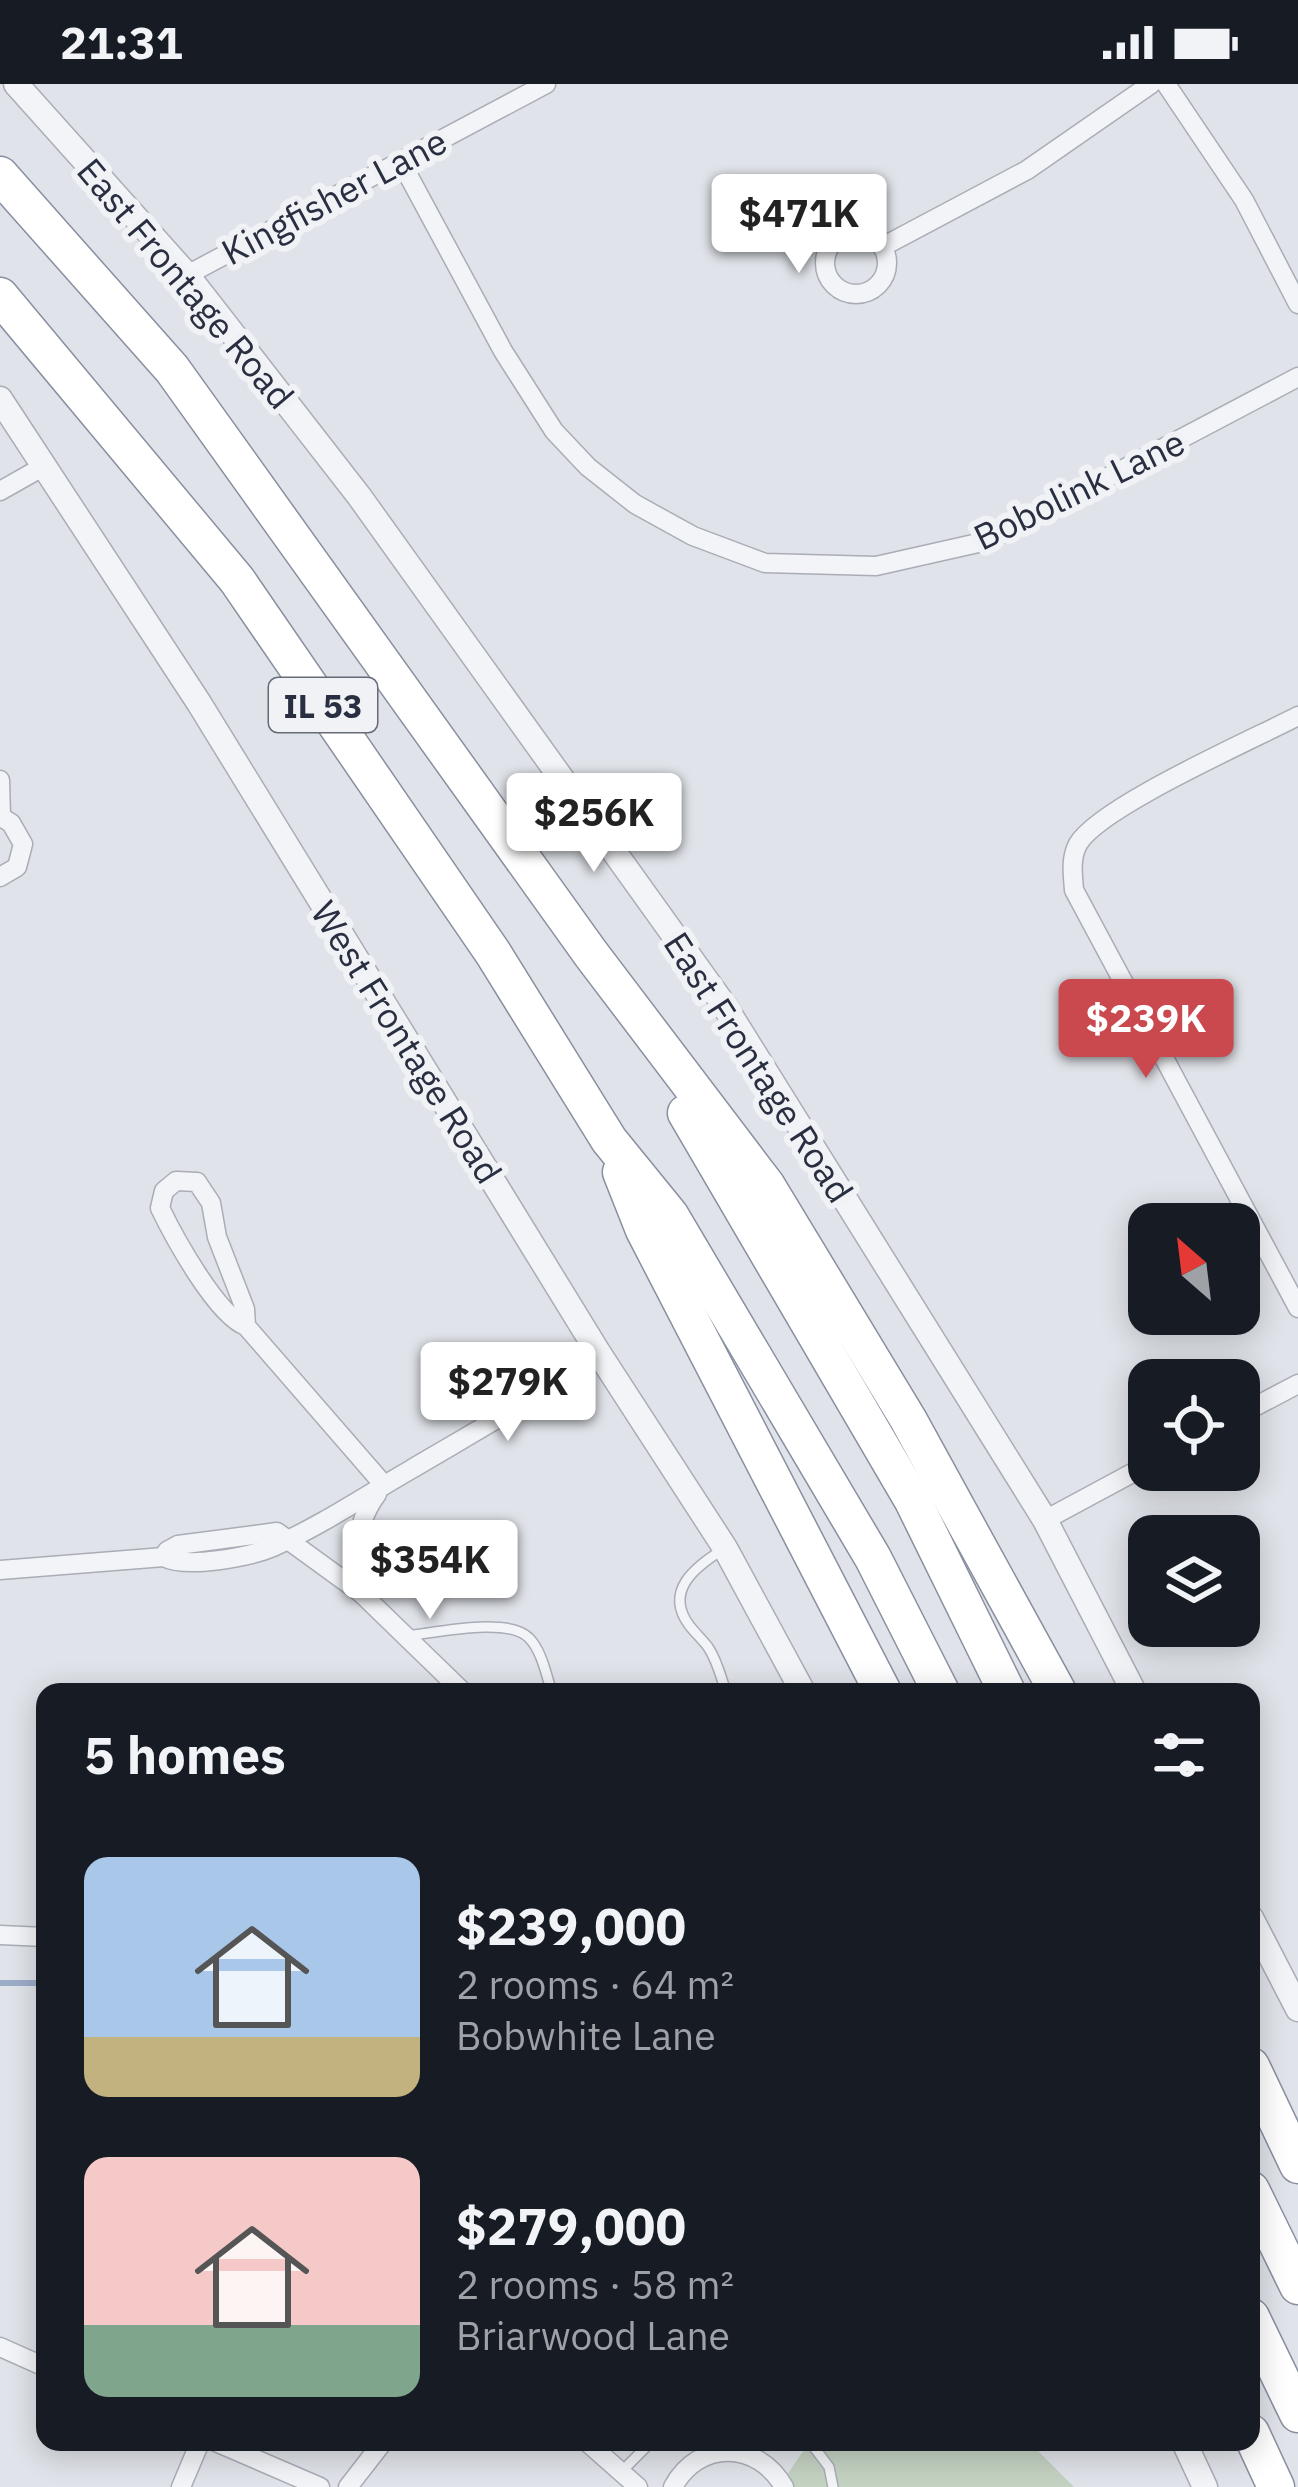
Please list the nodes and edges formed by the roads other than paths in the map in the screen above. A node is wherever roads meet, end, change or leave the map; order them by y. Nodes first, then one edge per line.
1 (16, 84) edge
2 (546, 84) edge
3 (1151, 84) edge
4 (1166, 84) edge
5 (400, 160) junction
6 (0, 175) edge
7 (882, 247) dead end
8 (187, 275) junction
9 (0, 296) edge
10 (1298, 304) edge
11 (1298, 377) edge
12 (0, 399) edge
13 (46, 465) junction
14 (0, 491) edge
15 (1298, 716) edge
16 (0, 780) edge
17 (0, 817) edge
18 (0, 877) edge
19 (591, 953) junction
20 (609, 1140) junction
21 (223, 1251) junction
22 (194, 1265) junction
23 (1298, 1308) edge
24 (246, 1326) junction
25 (598, 1352) junction
26 (1298, 1384) edge
27 (1260, 1404) edge
28 (1128, 1475) edge
29 (384, 1485) junction
30 (1045, 1520) junction
31 (286, 1538) junction
32 (214, 1539) junction
33 (725, 1548) junction
34 (164, 1557) junction
35 (216, 1560) junction
36 (0, 1570) edge
37 (361, 1593) junction
38 (406, 1636) junction
39 (454, 1683) edge
40 (549, 1683) edge
41 (723, 1683) edge
42 (798, 1683) edge
43 (878, 1683) edge
44 (936, 1683) edge
45 (1003, 1683) edge
46 (1053, 1683) edge
47 (1129, 1683) edge
48 (0, 1935) edge
49 (1260, 1935) edge
50 (36, 1937) edge
51 (1298, 2009) edge
52 (1260, 2085) edge
53 (1298, 2164) edge
54 (1260, 2208) edge
55 (1298, 2286) edge
56 (1260, 2336) edge
57 (0, 2347) edge
58 (36, 2363) edge
59 (1298, 2414) edge
60 (196, 2451) edge
61 (237, 2451) edge
62 (375, 2451) edge
63 (596, 2451) edge
64 (642, 2451) edge
65 (720, 2451) edge
66 (727, 2451) edge
67 (818, 2451) edge
68 (1188, 2451) edge
69 (1259, 2451) edge
70 (619, 2473) junction
71 (1203, 2482) edge
72 (181, 2487) edge
73 (320, 2487) edge
74 (348, 2487) edge
75 (638, 2487) edge
76 (673, 2487) edge
77 (784, 2487) edge
78 (833, 2487) edge
79 (1276, 2487) edge

1 - 8 street, East Frontage Road
2 - 5 street, Kingfisher Lane
3 - 7 street
4 - 10 street
5 - 8 street, Kingfisher Lane
5 - 11 street, Bobolink Lane
6 - 19 highway, IL 53
8 - 30 street, East Frontage Road
9 - 20 highway, IL 53
12 - 13 street, West Frontage Road
13 - 14 street
13 - 25 street, West Frontage Road
15 - 23 street
16 - 17 street
17 - 18 street
19 - 45 highway, IL 53
19 - 46 highway, IL 53
20 - 43 highway, IL 53
20 - 44 highway, IL 53
21 - 22 lane
21 - 22 street
21 - 24 street
22 - 24 street
24 - 29 street
25 - 29 street
25 - 33 street, West Frontage Road
26 - 27 street
28 - 30 street
29 - 31 street
29 - 37 street
30 - 47 street, East Frontage Road
31 - 32 street
31 - 35 street
31 - 37 street
32 - 34 street
32 - 35 lane
33 - 41 lane
33 - 42 street, West Frontage Road
34 - 35 street
34 - 36 street
37 - 38 street
38 - 39 street
38 - 40 lane
48 - 50 street
49 - 51 street
52 - 53 highway
54 - 55 highway
56 - 59 highway
57 - 58 street
60 - 72 street
61 - 73 street
62 - 74 street
63 - 70 street
64 - 70 lane
65 - 76 street
66 - 77 street
67 - 78 lane
68 - 71 street
69 - 79 highway
70 - 75 street

